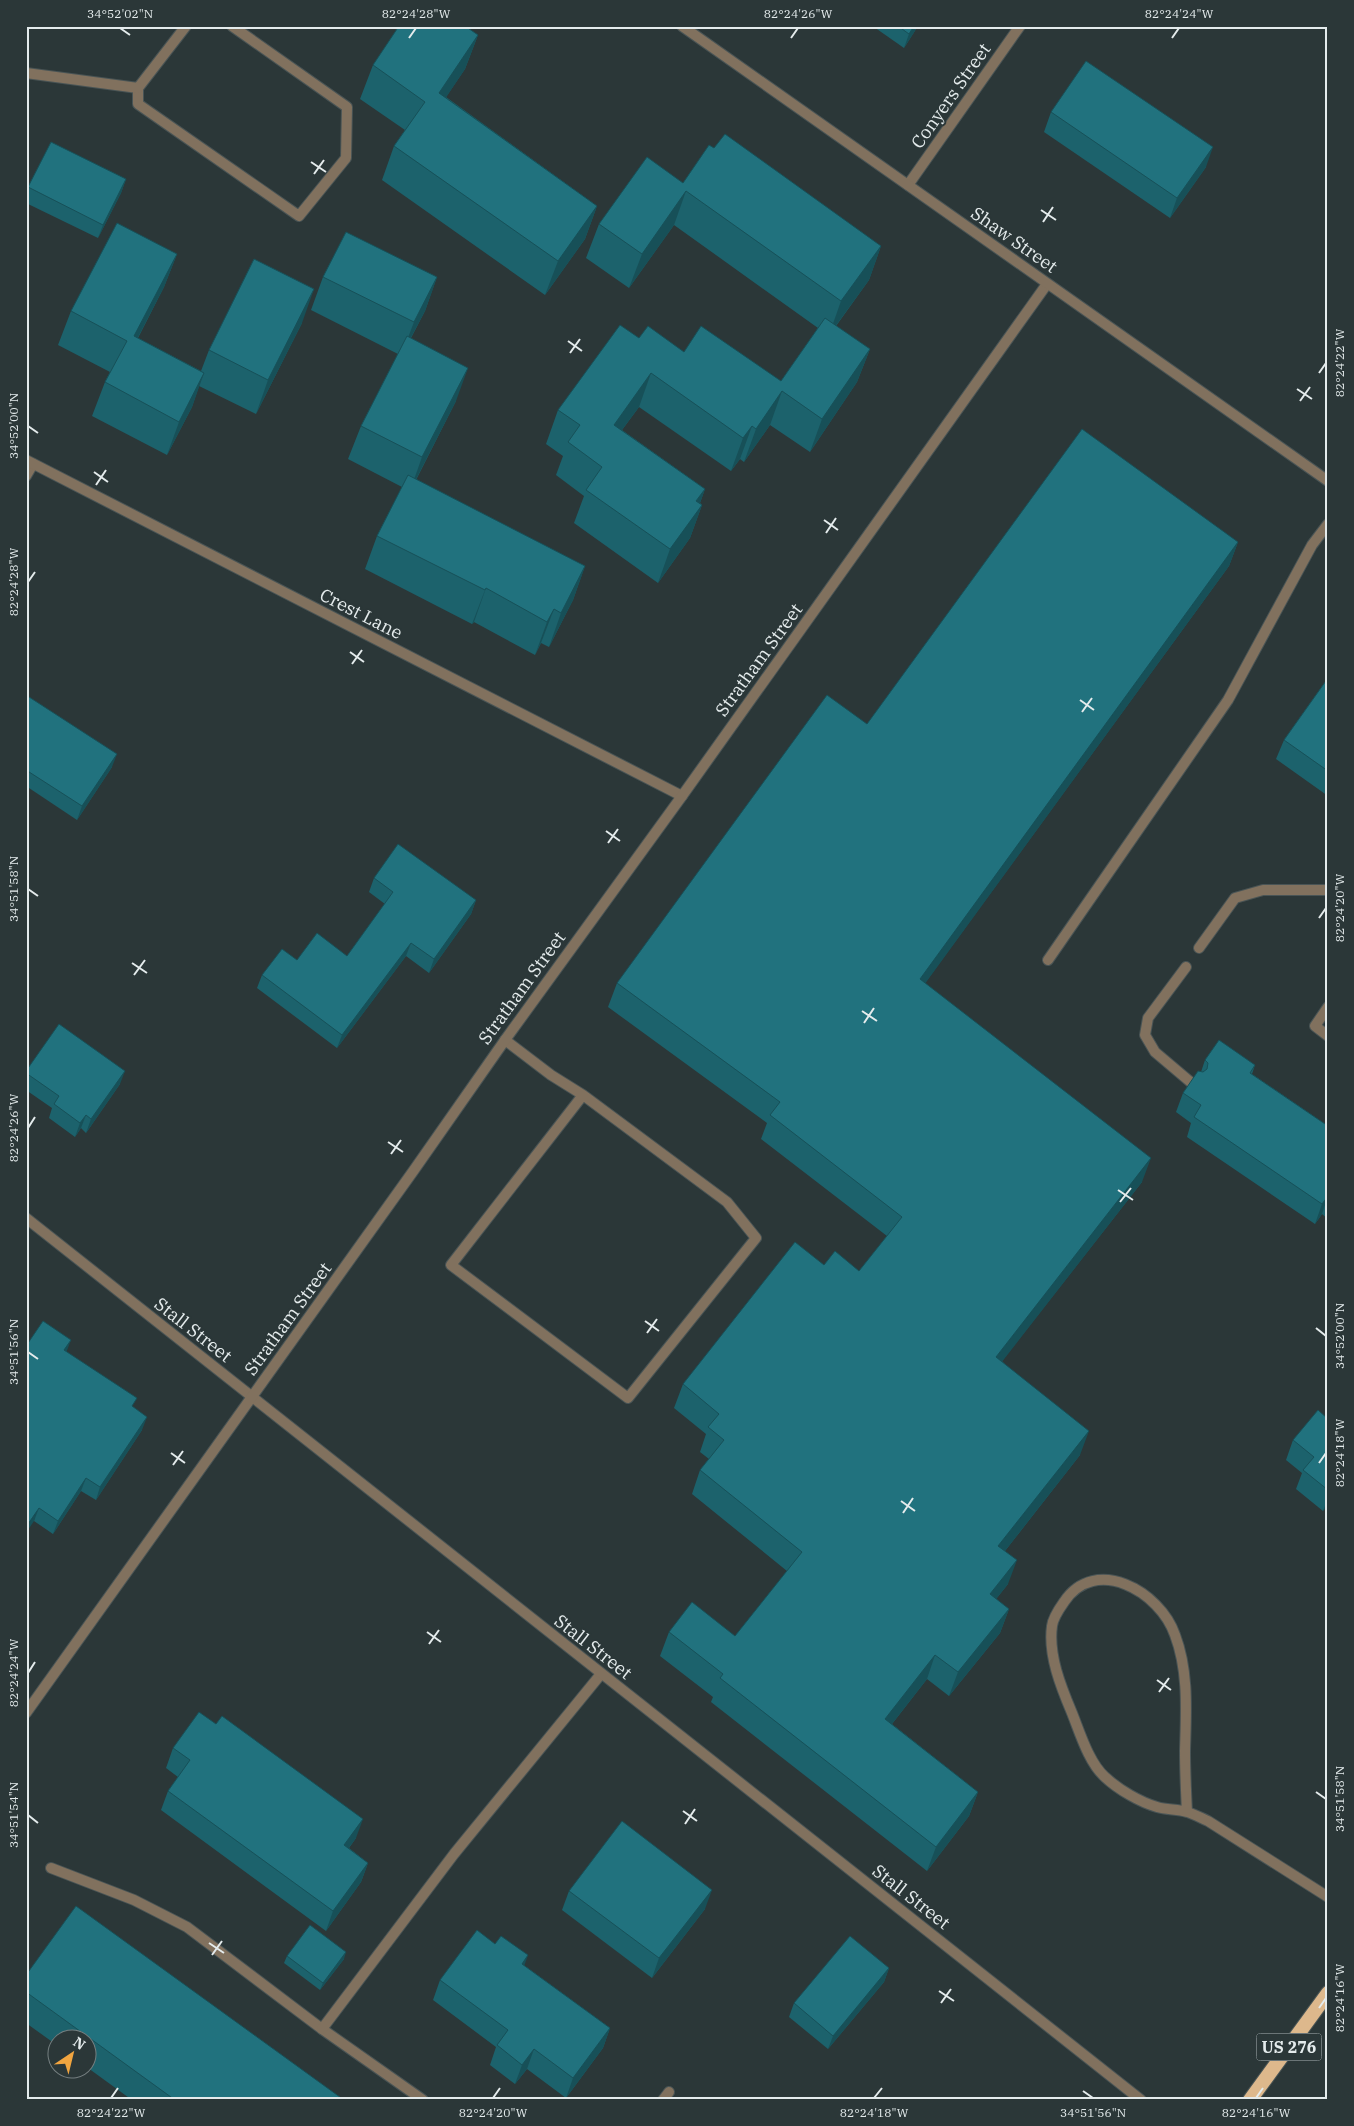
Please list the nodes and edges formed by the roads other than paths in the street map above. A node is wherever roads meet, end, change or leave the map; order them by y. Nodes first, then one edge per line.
1 (186, 26) edge
2 (232, 26) edge
3 (682, 26) edge
4 (1020, 26) edge
5 (26, 73) edge
6 (138, 88) junction
7 (908, 185) junction
8 (1047, 284) junction
9 (30, 462) edge
10 (26, 476) edge
11 (1328, 481) edge
12 (1328, 524) edge
13 (682, 796) junction
14 (1328, 890) edge
15 (1199, 948) dead end
16 (1048, 960) dead end
17 (1186, 967) dead end
18 (1328, 1007) edge
19 (1328, 1036) edge
20 (505, 1040) junction
21 (1194, 1085) edge
22 (584, 1095) junction
23 (26, 1218) edge
24 (252, 1397) junction
25 (601, 1674) junction
26 (26, 1713) edge
27 (1187, 1812) junction
28 (51, 1868) dead end
29 (1328, 1897) edge
30 (1328, 1994) edge
31 (322, 2028) junction
32 (423, 2100) edge
33 (1141, 2100) edge
34 (1250, 2100) edge

1 - 6 street
2 - 6 street
3 - 7 street, Shaw Street
4 - 7 street, Conyers Street
5 - 6 street
7 - 8 street, Shaw Street
8 - 11 street, Shaw Street
8 - 13 street, Stratham Street
9 - 10 street
9 - 13 street, Crest Lane
12 - 16 street
13 - 20 street, Stratham Street
14 - 15 street
17 - 21 street
18 - 19 street
20 - 22 street
20 - 24 street, Stratham Street
22 - 22 street
23 - 24 street, Stall Street
24 - 25 street, Stall Street
24 - 26 street, Stratham Street
25 - 31 street
25 - 33 street, Stall Street
27 - 27 street
27 - 29 street
28 - 31 street
30 - 34 highway, US 276
31 - 32 street

